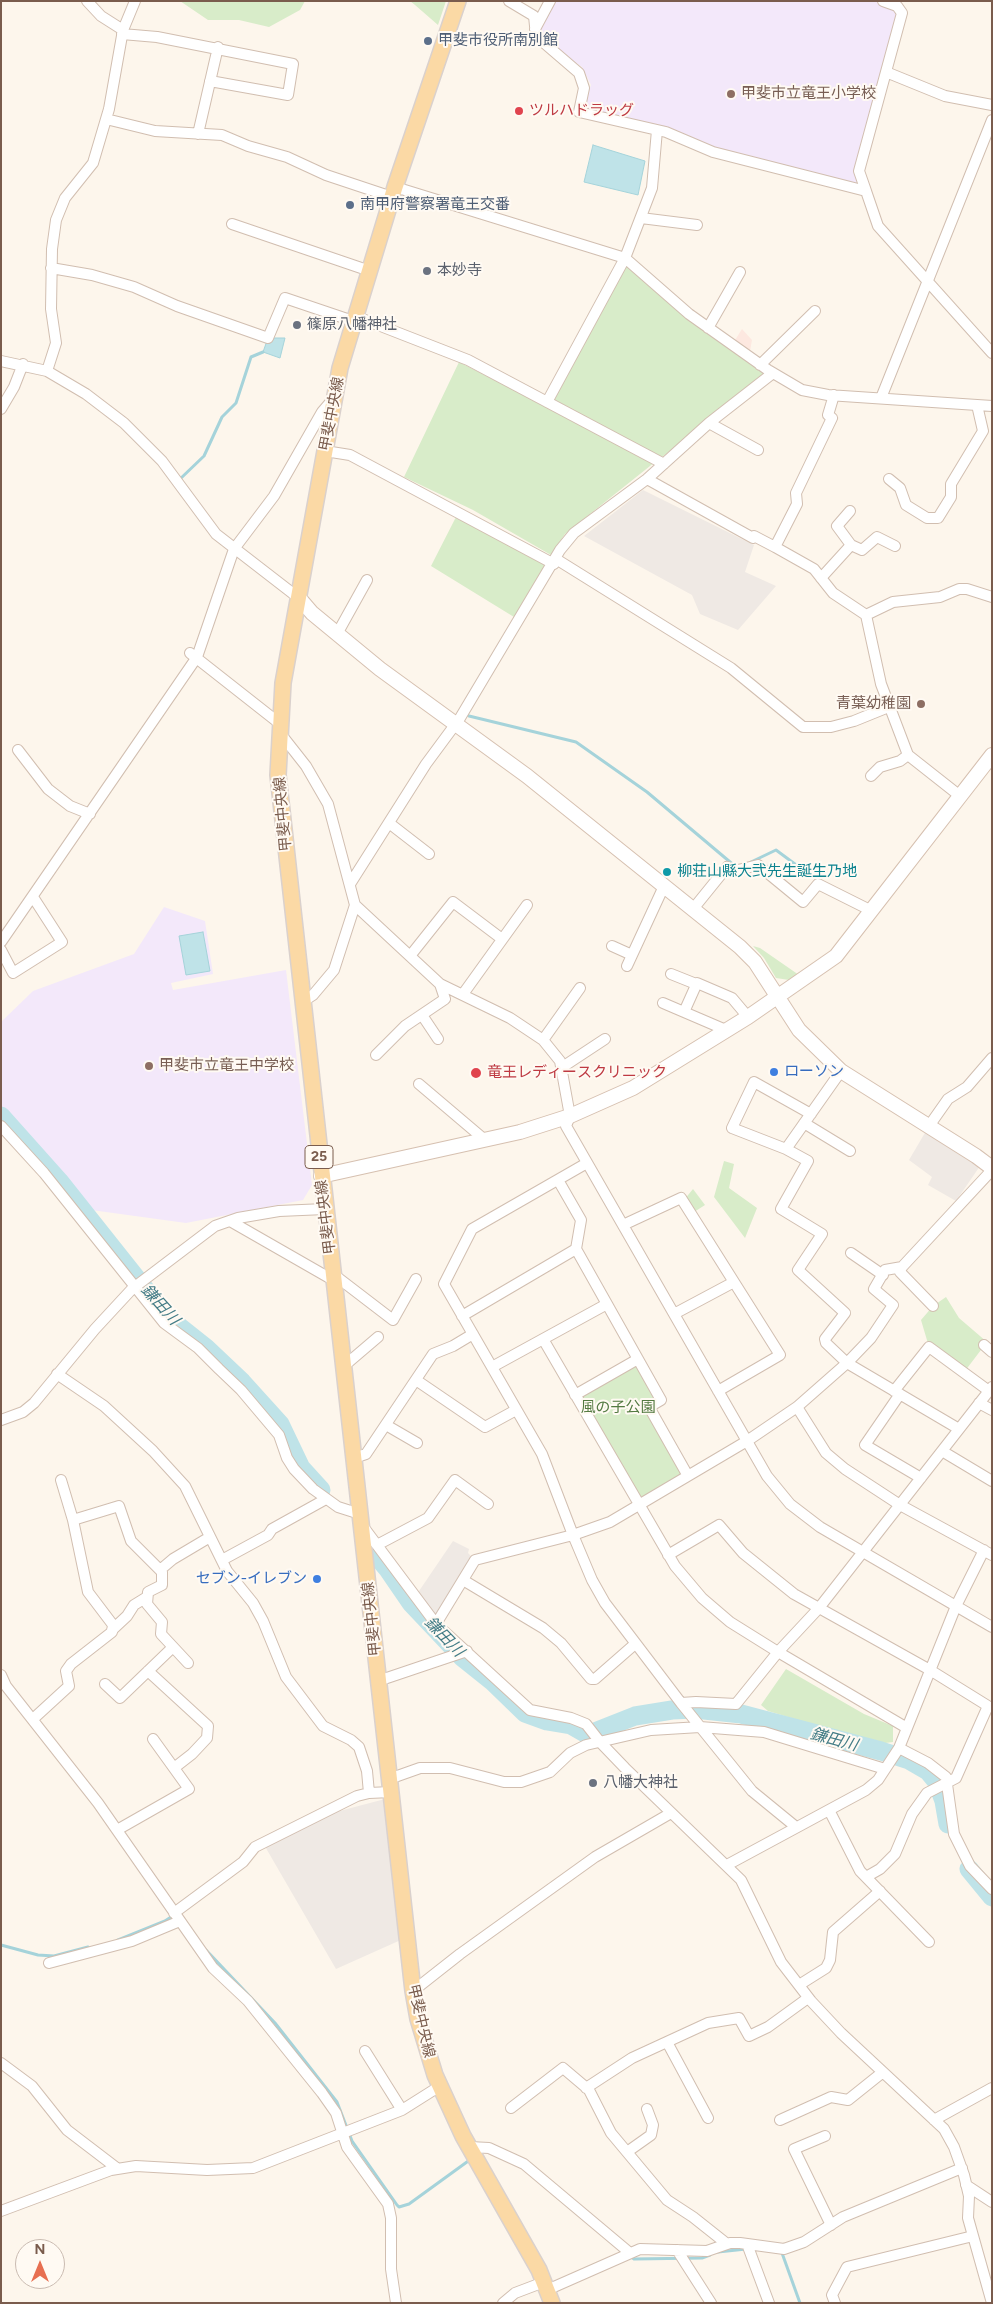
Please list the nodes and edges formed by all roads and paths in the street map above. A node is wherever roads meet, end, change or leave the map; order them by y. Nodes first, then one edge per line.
1 (86, 1) edge
2 (135, 1) edge
3 (458, 1) edge
4 (509, 1) edge
5 (550, 1) edge
6 (883, 1) edge
7 (535, 29) junction
8 (122, 32) junction
9 (218, 47) junction
10 (886, 72) junction
11 (210, 82) junction
12 (992, 105) edge
13 (106, 118) junction
14 (992, 120) edge
15 (658, 130) junction
16 (198, 134) junction
17 (986, 147) edge
18 (866, 191) junction
19 (393, 192) junction
20 (641, 218) junction
21 (232, 224) dead end
22 (697, 225) dead end
23 (625, 258) junction
24 (51, 268) junction
25 (370, 271) junction
26 (740, 272) dead end
27 (928, 282) junction
28 (815, 311) dead end
29 (354, 319) junction
30 (708, 328) junction
31 (992, 353) edge
32 (1, 361) edge
33 (23, 364) junction
34 (760, 365) junction
35 (47, 371) junction
36 (773, 373) junction
37 (834, 395) junction
38 (334, 398) junction
39 (881, 398) junction
40 (547, 402) junction
41 (977, 405) junction
42 (992, 406) edge
43 (1, 409) edge
44 (709, 423) junction
45 (325, 450) junction
46 (758, 450) dead end
47 (664, 464) junction
48 (647, 479) junction
49 (889, 479) dead end
50 (850, 511) dead end
51 (851, 545) junction
52 (895, 546) dead end
53 (776, 547) junction
54 (234, 549) junction
55 (555, 561) junction
56 (822, 578) junction
57 (367, 580) dead end
58 (992, 597) edge
59 (300, 599) junction
60 (866, 616) junction
61 (337, 634) junction
62 (194, 655) junction
63 (891, 706) junction
64 (454, 723) junction
65 (279, 728) junction
66 (18, 750) dead end
67 (908, 755) junction
68 (992, 756) edge
69 (871, 776) dead end
70 (960, 796) junction
71 (90, 814) junction
72 (389, 823) junction
73 (429, 854) dead end
74 (350, 884) junction
75 (664, 886) junction
76 (33, 897) junction
77 (355, 905) junction
78 (527, 905) dead end
79 (693, 909) junction
80 (870, 910) junction
81 (502, 939) junction
82 (1, 942) edge
83 (612, 946) dead end
84 (1, 950) edge
85 (632, 954) junction
86 (410, 956) junction
87 (627, 966) dead end
88 (671, 974) dead end
89 (440, 984) junction
90 (696, 984) junction
91 (580, 988) dead end
92 (463, 994) junction
93 (778, 997) junction
94 (302, 1002) junction
95 (663, 1003) dead end
96 (684, 1012) junction
97 (422, 1015) junction
98 (748, 1017) junction
99 (726, 1030) junction
100 (438, 1038) dead end
101 (605, 1039) dead end
102 (543, 1040) junction
103 (376, 1056) dead end
104 (992, 1058) edge
105 (561, 1068) junction
106 (841, 1071) junction
107 (419, 1084) dead end
108 (811, 1114) junction
109 (570, 1116) junction
110 (804, 1123) junction
111 (1, 1126) edge
112 (929, 1126) junction
113 (485, 1140) junction
114 (786, 1148) junction
115 (850, 1151) dead end
116 (588, 1163) junction
117 (992, 1169) edge
118 (322, 1176) junction
119 (558, 1180) junction
120 (325, 1209) junction
121 (230, 1221) junction
122 (623, 1225) junction
123 (576, 1249) junction
124 (851, 1253) dead end
125 (902, 1267) junction
126 (883, 1275) junction
127 (333, 1277) junction
128 (416, 1279) dead end
129 (734, 1282) junction
130 (135, 1287) junction
131 (607, 1304) junction
132 (933, 1306) dead end
133 (674, 1314) junction
134 (462, 1316) junction
135 (473, 1334) junction
136 (378, 1337) dead end
137 (543, 1339) junction
138 (638, 1360) junction
139 (847, 1363) junction
140 (344, 1366) junction
141 (492, 1367) junction
142 (58, 1374) junction
143 (416, 1380) junction
144 (990, 1389) edge
145 (718, 1391) junction
146 (897, 1393) junction
147 (575, 1395) junction
148 (979, 1403) junction
149 (797, 1407) junction
150 (516, 1410) junction
151 (992, 1410) edge
152 (1, 1420) edge
153 (386, 1425) junction
154 (959, 1429) junction
155 (747, 1441) junction
156 (417, 1443) dead end
157 (942, 1451) junction
158 (354, 1458) junction
159 (688, 1476) junction
160 (921, 1478) junction
161 (61, 1480) dead end
162 (992, 1481) edge
163 (326, 1499) junction
164 (488, 1504) dead end
165 (638, 1505) junction
166 (900, 1505) junction
167 (361, 1519) junction
168 (73, 1520) junction
169 (573, 1535) junction
170 (210, 1537) junction
171 (377, 1545) junction
172 (864, 1552) junction
173 (988, 1552) edge
174 (668, 1555) junction
175 (222, 1560) junction
176 (160, 1570) junction
177 (463, 1580) junction
178 (147, 1597) junction
179 (956, 1606) junction
180 (819, 1608) junction
181 (436, 1624) junction
182 (992, 1627) edge
183 (112, 1630) junction
184 (635, 1644) junction
185 (173, 1647) junction
186 (467, 1652) junction
187 (778, 1652) junction
188 (188, 1663) dead end
189 (930, 1670) junction
190 (148, 1671) junction
191 (2, 1676) edge
192 (378, 1681) junction
193 (105, 1684) dead end
194 (681, 1703) junction
195 (34, 1719) junction
196 (700, 1727) junction
197 (907, 1728) junction
198 (152, 1738) dead end
199 (600, 1742) junction
200 (899, 1748) junction
201 (174, 1768) junction
202 (885, 1769) junction
203 (946, 1783) junction
204 (390, 1785) junction
205 (370, 1792) junction
206 (829, 1810) junction
207 (671, 1813) junction
208 (796, 1828) junction
209 (117, 1830) junction
210 (727, 1865) junction
211 (866, 1877) junction
212 (992, 1889) edge
213 (880, 1891) junction
214 (177, 1917) junction
215 (929, 1942) dead end
216 (49, 1963) dead end
217 (799, 1985) junction
218 (413, 1991) junction
219 (808, 1998) junction
220 (667, 2042) junction
221 (365, 2051) dead end
222 (1, 2063) edge
223 (883, 2072) junction
224 (440, 2086) junction
225 (586, 2088) junction
226 (992, 2088) edge
227 (511, 2108) dead end
228 (646, 2109) dead end
229 (402, 2110) junction
230 (708, 2118) dead end
231 (780, 2120) dead end
232 (934, 2120) junction
233 (342, 2133) junction
234 (825, 2136) dead end
235 (470, 2147) junction
236 (627, 2152) junction
237 (962, 2168) junction
238 (118, 2169) junction
239 (966, 2185) junction
240 (992, 2202) edge
241 (1, 2211) edge
242 (832, 2225) junction
243 (973, 2236) junction
244 (727, 2244) junction
245 (747, 2244) junction
246 (677, 2250) junction
247 (630, 2253) junction
248 (548, 2292) edge
249 (396, 2303) edge
250 (504, 2303) edge
251 (711, 2303) edge
252 (770, 2303) edge
253 (835, 2303) edge
254 (992, 2303) edge

1 - 8 street
2 - 8 street
3 - 19 main road, 甲斐中央線 / 25
4 - 7 street
5 - 7 street
6 - 10 street
7 - 15 street
8 - 9 street
8 - 13 street
9 - 11 street
9 - 11 street
10 - 12 street
10 - 18 street
11 - 16 street
13 - 16 street
13 - 24 street
14 - 17 street
15 - 18 street
15 - 20 street
16 - 19 street
17 - 27 street
18 - 27 street
19 - 23 street
19 - 25 main road, 甲斐中央線 / 25
20 - 22 street
20 - 23 street
21 - 25 street
23 - 30 street
23 - 40 street
24 - 29 street
24 - 35 street
25 - 29 main road, 甲斐中央線 / 25
26 - 30 street
27 - 31 street
27 - 39 street
28 - 34 street
29 - 38 main road, 甲斐中央線 / 25
29 - 40 street
30 - 34 street
32 - 33 street
33 - 35 street
33 - 43 street
34 - 36 street
35 - 54 street
36 - 37 street
36 - 44 street
37 - 39 street
37 - 53 street
38 - 45 main road, 甲斐中央線 / 25
38 - 54 street
39 - 41 street
40 - 47 street
41 - 42 street
41 - 49 street
44 - 46 street
44 - 47 street
45 - 55 street
45 - 59 main road, 甲斐中央線 / 25
47 - 48 street
48 - 53 street
48 - 55 street
50 - 51 street
51 - 52 street
51 - 56 street
53 - 56 street
54 - 59 street
54 - 62 street
55 - 63 street
55 - 64 street
56 - 60 street
57 - 61 street
58 - 60 street
59 - 61 street
59 - 65 main road, 甲斐中央線 / 25
60 - 63 street
61 - 64 street
62 - 65 street
62 - 71 street
63 - 67 street
64 - 72 street
64 - 75 street
65 - 74 street
65 - 94 main road, 甲斐中央線 / 25
66 - 71 street
67 - 69 street
67 - 70 street
68 - 70 street
70 - 80 street
71 - 76 street
72 - 73 street
72 - 74 street
74 - 77 street
75 - 79 street
75 - 85 street
76 - 82 street
76 - 84 street
77 - 86 street
77 - 94 street
78 - 81 street
79 - 80 street
79 - 93 street
80 - 93 street
81 - 86 street
81 - 92 street
83 - 85 street
85 - 87 street
86 - 89 street
88 - 90 street
89 - 92 street
89 - 97 street
90 - 96 street
90 - 98 street
91 - 102 street
92 - 102 street
93 - 98 street
93 - 106 street
94 - 118 main road, 甲斐中央線 / 25
95 - 96 street
96 - 99 street
97 - 100 street
97 - 103 street
98 - 99 street
99 - 109 street
101 - 105 street
102 - 105 street
104 - 112 street
105 - 109 street
106 - 108 street
106 - 112 street
107 - 113 street
108 - 110 street
108 - 114 street
109 - 113 street
109 - 116 street
110 - 114 street
110 - 115 street
111 - 130 street
112 - 117 street
113 - 118 street
114 - 139 street
116 - 119 street
116 - 122 street
117 - 125 street
118 - 120 main road, 甲斐中央線 / 25
119 - 123 street
119 - 134 street
120 - 121 street
120 - 127 main road, 甲斐中央線 / 25
121 - 127 street
121 - 130 street
122 - 129 street
122 - 133 street
123 - 131 street
123 - 134 street
124 - 126 street
125 - 126 street
125 - 132 street
126 - 139 street
127 - 128 street
127 - 140 main road, 甲斐中央線 / 25
129 - 133 street
129 - 145 street
130 - 142 street
130 - 163 street
131 - 137 street
131 - 138 street
133 - 145 street
134 - 135 street
135 - 141 street
135 - 143 street
136 - 140 street
137 - 141 street
137 - 147 street
138 - 147 street
138 - 159 street
139 - 146 street
139 - 149 street
140 - 158 main road, 甲斐中央線 / 25
141 - 150 street
142 - 152 street
142 - 170 street
143 - 150 street
143 - 153 street
144 - 146 street
144 - 148 street
145 - 155 street
146 - 154 street
146 - 160 street
147 - 165 street
148 - 151 street
148 - 154 street
149 - 155 street
149 - 166 street
150 - 169 street
153 - 156 street
153 - 158 street
154 - 157 street
155 - 159 street
155 - 172 street
157 - 160 street
157 - 162 street
158 - 167 main road, 甲斐中央線 / 25
159 - 165 street
160 - 166 street
161 - 168 street
163 - 167 street
163 - 175 street
164 - 171 street
165 - 169 street
165 - 174 street
166 - 172 street
166 - 173 street
167 - 171 street
167 - 192 main road, 甲斐中央線 / 25
168 - 176 street
168 - 183 street
169 - 177 street
169 - 184 street
170 - 175 street
170 - 176 street
171 - 181 street
172 - 179 street
172 - 180 street
173 - 179 street
174 - 180 street
174 - 187 street
175 - 205 street
176 - 178 street
177 - 181 street
177 - 184 street
178 - 183 street
178 - 185 street
179 - 182 street
179 - 189 street
180 - 187 street
180 - 189 street
181 - 186 street
183 - 195 street
184 - 194 street
185 - 188 street
185 - 190 street
186 - 192 street
186 - 199 street
187 - 194 street
187 - 197 street
189 - 197 street
189 - 203 street
190 - 193 street
190 - 201 street
191 - 195 street
192 - 204 main road, 甲斐中央線 / 25
194 - 196 street
195 - 209 street
196 - 199 street
196 - 202 street
196 - 208 street
197 - 200 street
198 - 201 street
199 - 204 street
199 - 207 street
200 - 202 street
200 - 203 street
201 - 209 street
202 - 206 street
203 - 211 street
203 - 212 street
204 - 205 street
204 - 218 main road, 甲斐中央線 / 25
205 - 214 street
206 - 208 street
206 - 211 street
207 - 210 street
207 - 218 street
208 - 210 street
209 - 214 street
210 - 217 street
211 - 213 street
213 - 215 street
213 - 217 street
214 - 216 street
214 - 233 street
217 - 219 street
218 - 224 main road, 甲斐中央線 / 25
219 - 220 street
219 - 223 street
220 - 225 street
220 - 230 street
221 - 229 street
222 - 238 street
223 - 231 street
223 - 232 street
224 - 229 street
224 - 235 main road, 甲斐中央線 / 25
225 - 227 street
225 - 236 street
226 - 232 street
228 - 236 street
229 - 233 street
232 - 237 street
233 - 238 street
233 - 249 street
234 - 242 street
235 - 247 street
235 - 248 main road, 甲斐中央線 / 25
236 - 244 street
237 - 239 street
237 - 242 street
238 - 241 street
239 - 240 street
239 - 243 street
242 - 245 street
243 - 253 street
243 - 254 street
244 - 245 street
244 - 246 street
245 - 252 street
246 - 247 street
246 - 251 street
247 - 248 street
248 - 250 street

